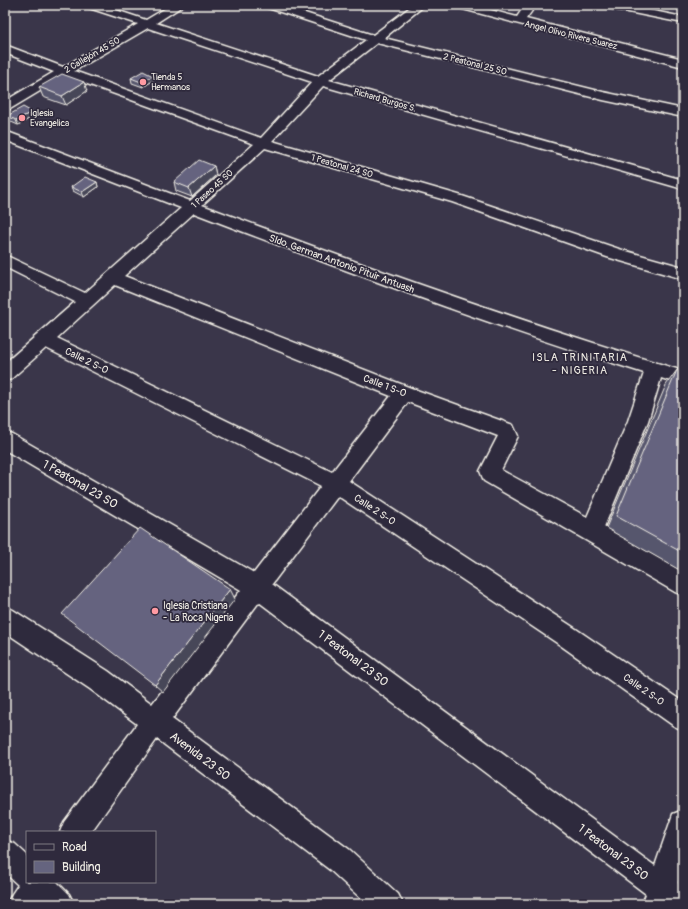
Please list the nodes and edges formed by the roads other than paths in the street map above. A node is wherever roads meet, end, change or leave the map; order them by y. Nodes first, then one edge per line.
1 (90, 5) edge
2 (179, 5) edge
3 (269, 5) edge
4 (420, 5) edge
5 (459, 5) edge
6 (531, 5) edge
7 (610, 5) edge
8 (683, 20) edge
9 (519, 21) junction
10 (147, 23) junction
11 (374, 39) junction
12 (5, 49) edge
13 (683, 64) edge
14 (62, 71) junction
15 (320, 81) junction
16 (5, 106) edge
17 (683, 113) edge
18 (5, 135) edge
19 (263, 143) junction
20 (683, 185) edge
21 (192, 207) junction
22 (5, 260) edge
23 (683, 273) edge
24 (112, 278) junction
25 (86, 301) junction
26 (44, 339) junction
27 (654, 370) junction
28 (5, 374) edge
29 (683, 378) edge
30 (404, 393) junction
31 (5, 440) edge
32 (335, 483) junction
33 (592, 531) junction
34 (683, 584) edge
35 (257, 587) junction
36 (5, 618) edge
37 (683, 716) edge
38 (154, 722) junction
39 (683, 824) edge
40 (75, 831) edge
41 (5, 854) edge
42 (26, 878) edge
43 (32, 885) edge
44 (667, 898) edge
45 (60, 904) edge
46 (388, 904) edge

1 - 10 street, Richard Burgos S.
2 - 10 street, 2 Callejón 45 SO
3 - 11 street, 2 Peatonal 25 SO
4 - 11 street, 1 Paseo 45 SO
5 - 9 street, Angel Olivo Rivera Suarez
6 - 9 street
7 - 8 street
9 - 13 street, Angel Olivo Rivera Suarez
10 - 14 street, 2 Callejón 45 SO
10 - 15 street, Richard Burgos S.
11 - 15 street, 1 Paseo 45 SO
11 - 17 street, 2 Peatonal 25 SO
12 - 14 street, 1 Peatonal 24 SO
14 - 16 street, 2 Callejón 45 SO
14 - 19 street, 1 Peatonal 24 SO
15 - 19 street, 1 Paseo 45 SO
15 - 20 street, Richard Burgos S.
18 - 21 street, Sldo. German Antonio Pituir Antuash
19 - 21 street, 1 Paseo 45 SO
19 - 23 street, 1 Peatonal 24 SO
21 - 24 street, 1 Paseo 45 SO
21 - 27 street, Sldo. German Antonio Pituir Antuash
22 - 25 street
24 - 25 street, 1 Paseo 45 SO
24 - 30 street, Calle 1 S-O
25 - 26 street, 1 Paseo 45 SO
26 - 28 street, 1 Paseo 45 SO
26 - 32 street, Calle 2 S-O
27 - 29 street, Sldo. German Antonio Pituir Antuash
27 - 33 street
30 - 32 street
30 - 33 street, Calle 1 S-O
31 - 35 street, 1 Peatonal 23 SO
32 - 35 street
32 - 37 street, Calle 2 S-O
33 - 34 street
35 - 38 street
35 - 44 street, 1 Peatonal 23 SO
36 - 38 street, Avenida 23 SO
38 - 40 street
38 - 46 street, Avenida 23 SO
39 - 44 street
41 - 42 street
43 - 45 street

